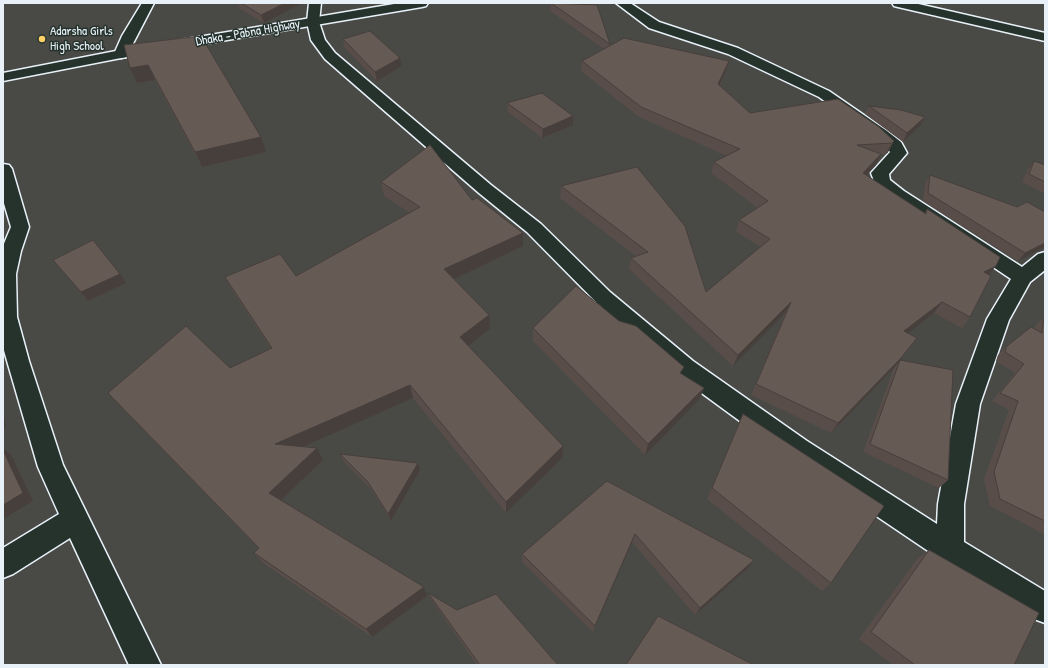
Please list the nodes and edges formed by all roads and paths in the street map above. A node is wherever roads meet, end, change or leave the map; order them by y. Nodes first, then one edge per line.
1 (148, 3) edge
2 (422, 3) edge
3 (622, 3) edge
4 (898, 3) edge
5 (314, 12) edge
6 (1045, 37) edge
7 (121, 54) junction
8 (3, 77) edge
9 (3, 169) edge
10 (1045, 259) edge
11 (1023, 277) junction
12 (76, 519) junction
13 (950, 549) junction
14 (3, 564) edge
15 (1045, 608) edge
16 (145, 665) edge

1 - 7 main road
2 - 5 main road, Dhaka - Pabna Highway
3 - 11 main road
4 - 6 main road
5 - 7 main road, Dhaka - Pabna Highway
5 - 13 main road
7 - 8 main road, Dhaka - Pabna Highway
9 - 12 main road
10 - 11 main road
11 - 13 main road
12 - 14 main road
12 - 16 main road
13 - 15 main road

